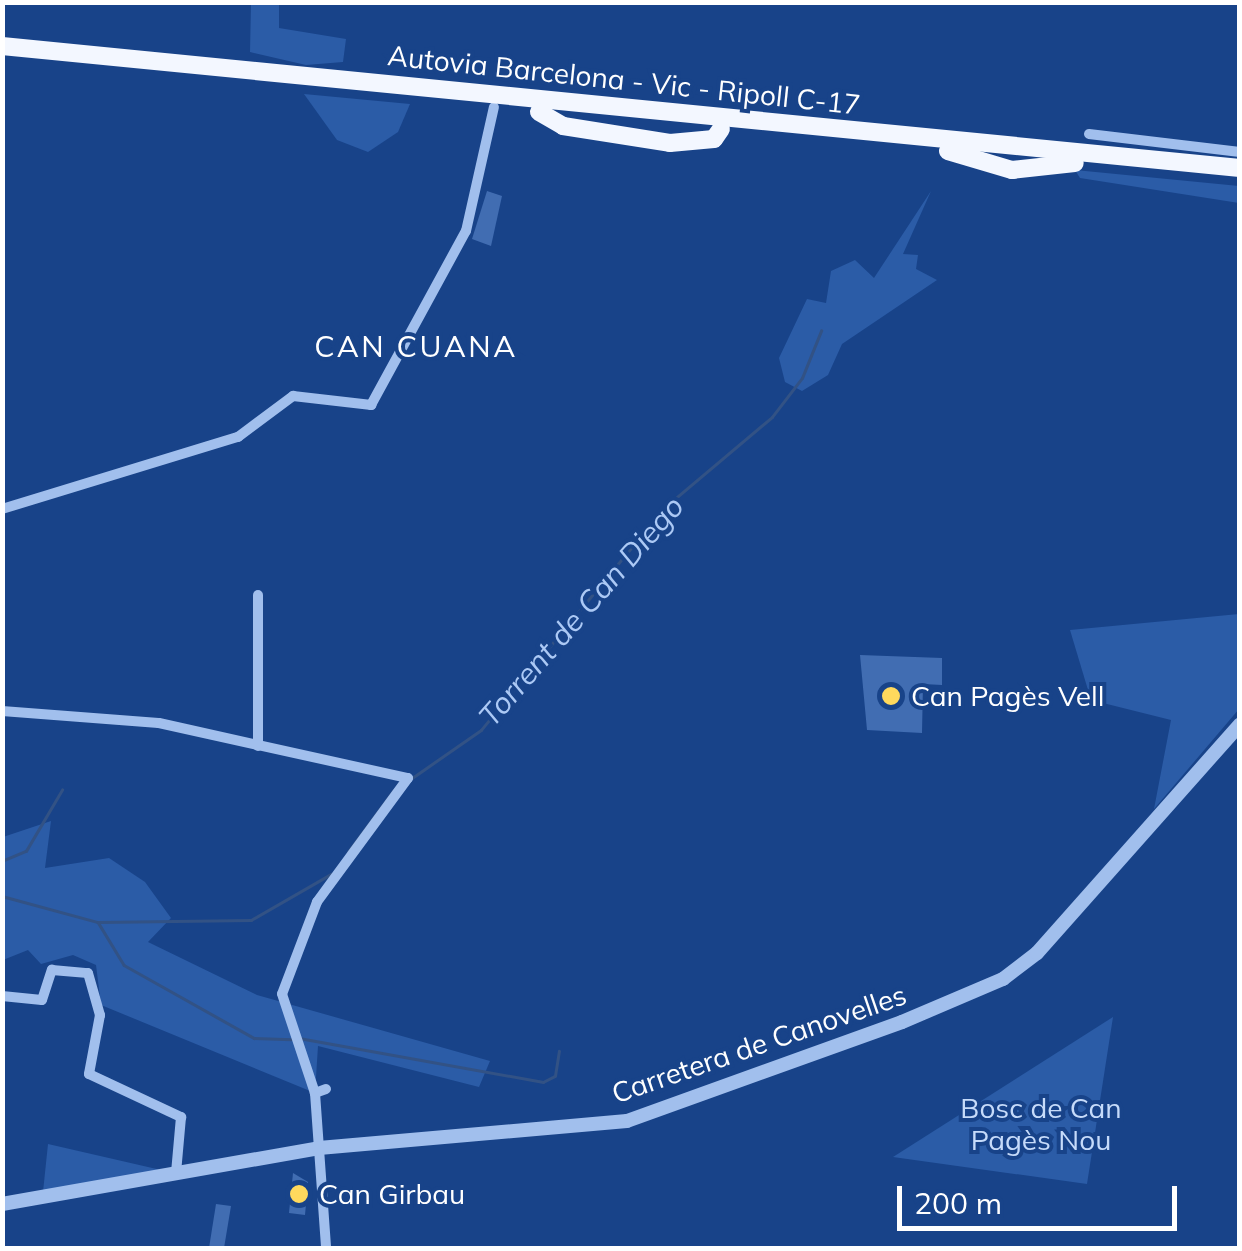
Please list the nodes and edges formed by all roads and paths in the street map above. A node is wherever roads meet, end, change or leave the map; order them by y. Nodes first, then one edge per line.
1 (2, 46) edge
2 (2, 58) edge
3 (494, 107) junction
4 (1089, 134) dead end
5 (1240, 152) edge
6 (1240, 168) edge
7 (1240, 180) edge
8 (2, 510) edge
9 (258, 595) dead end
10 (2, 711) edge
11 (1240, 724) edge
12 (258, 746) junction
13 (2, 996) edge
14 (319, 1148) junction
15 (176, 1172) junction
16 (2, 1204) edge
17 (326, 1248) edge

1 - 6 highway, Autovia Barcelona - Vic - Ripoll C-17
2 - 3 highway, Autovia Barcelona - Vic - Ripoll C-17
3 - 7 highway, Autovia Barcelona - Vic - Ripoll C-17
3 - 8 street
4 - 5 street
9 - 12 street
10 - 12 street
11 - 14 street, Carretera de Canovelles
12 - 14 street
13 - 15 street
14 - 15 street, Carretera de Canovelles
14 - 17 street
15 - 16 street, Carretera de Canovelles

